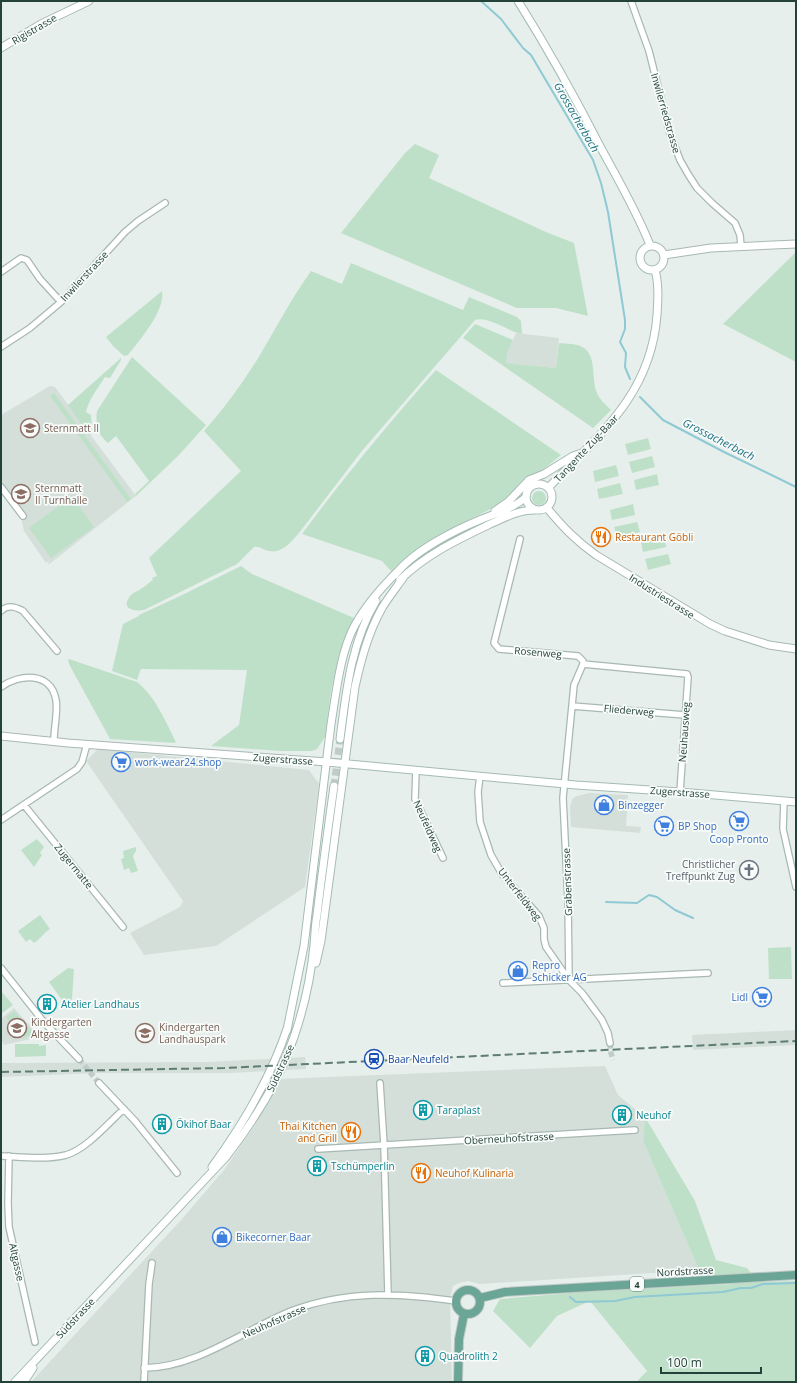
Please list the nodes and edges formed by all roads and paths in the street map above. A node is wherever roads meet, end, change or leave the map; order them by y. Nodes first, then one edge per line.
1 (89, 1) edge
2 (518, 1) edge
3 (631, 1) edge
4 (1, 48) edge
5 (165, 203) dead end
6 (796, 244) edge
7 (650, 245) junction
8 (741, 246) junction
9 (664, 255) junction
10 (655, 270) junction
11 (1, 272) edge
12 (61, 302) junction
13 (1, 347) edge
14 (584, 452) junction
15 (1, 487) edge
16 (548, 488) junction
17 (526, 497) junction
18 (547, 508) junction
19 (535, 510) junction
20 (23, 516) dead end
21 (480, 520) junction
22 (520, 539) dead end
23 (397, 572) junction
24 (403, 578) junction
25 (2, 610) edge
26 (359, 640) junction
27 (796, 649) edge
28 (57, 651) dead end
29 (583, 664) junction
30 (687, 674) joint
31 (1, 687) edge
32 (572, 706) junction
33 (685, 715) junction
34 (1, 736) edge
35 (54, 740) junction
36 (340, 740) tunnel mouth
37 (86, 744) junction
38 (327, 762) junction
39 (345, 764) junction
40 (416, 770) junction
41 (480, 776) junction
42 (564, 784) junction
43 (334, 786) tunnel mouth
44 (680, 792) junction
45 (784, 801) junction
46 (796, 802) edge
47 (24, 805) junction
48 (1, 820) edge
49 (443, 858) dead end
50 (796, 887) edge
51 (316, 917) junction
52 (123, 927) dead end
53 (1, 968) edge
54 (708, 973) dead end
55 (569, 980) junction
56 (503, 983) dead end
57 (298, 1025) junction
58 (287, 1030) junction
59 (610, 1043) tunnel mouth
60 (79, 1059) tunnel mouth
61 (99, 1083) tunnel mouth
62 (380, 1083) dead end
63 (124, 1109) junction
64 (635, 1130) dead end
65 (384, 1145) junction
66 (318, 1149) dead end
67 (1, 1156) edge
68 (9, 1156) junction
69 (177, 1174) dead end
70 (191, 1195) junction
71 (152, 1263) dead end
72 (796, 1275) edge
73 (388, 1294) junction
74 (480, 1298) junction
75 (456, 1301) junction
76 (464, 1314) junction
77 (35, 1342) dead end
78 (42, 1355) junction
79 (144, 1368) junction
80 (15, 1382) edge
81 (24, 1382) edge
82 (144, 1382) edge
83 (458, 1382) edge

1 - 4 main road, Rigistrasse
2 - 7 main road
3 - 8 street, Inwilerriedstrasse
5 - 12 street, Inwilerstrasse
6 - 8 main road
7 - 9 main road
7 - 10 main road
8 - 9 main road
9 - 10 main road
10 - 14 main road, Tangente Zug-Baar
11 - 12 street
12 - 13 street, Inwilerstrasse
14 - 16 main road, Tangente Zug-Baar
14 - 21 main road
15 - 20 street
16 - 17 main road
16 - 18 main road
17 - 19 main road
17 - 21 main road
18 - 19 main road
18 - 27 main road, Industriestrasse
19 - 24 main road
21 - 23 main road
22 - 29 street, Rosenweg
23 - 26 main road
23 - 38 main road
24 - 26 main road
24 - 39 main road
25 - 28 street
26 - 36 main road
29 - 30 street, Rosenweg
29 - 32 street
30 - 33 street, Neuhausweg
31 - 35 street
32 - 33 street, Fliederweg
32 - 42 street
33 - 44 street, Neuhausweg
34 - 35 main road, Zugerstrasse
35 - 37 main road, Zugerstrasse
37 - 38 main road, Zugerstrasse
37 - 47 street
38 - 39 main road, Zugerstrasse
38 - 58 main road
39 - 40 main road, Zugerstrasse
39 - 57 main road
40 - 41 main road, Zugerstrasse
40 - 49 street, Neufeldweg
41 - 42 main road, Zugerstrasse
41 - 55 street, Unterfeldweg
42 - 44 main road, Zugerstrasse
42 - 55 street, Grabenstrasse
43 - 51 main road, Südstrasse
44 - 45 main road, Zugerstrasse
45 - 46 main road, Zugerstrasse
45 - 50 street
47 - 48 street
47 - 52 street, Zugermatte
51 - 57 main road, Südstrasse
51 - 58 main road, Südstrasse
53 - 60 street
54 - 55 street
55 - 56 street
55 - 59 street, Unterfeldweg
57 - 70 main road, Südstrasse
58 - 70 main road, Südstrasse
61 - 63 street
62 - 65 street
63 - 68 street
63 - 69 street
64 - 65 street, Oberneuhofstrasse
65 - 66 street, Oberneuhofstrasse
65 - 73 street
67 - 68 street
68 - 77 street, Altgasse
70 - 78 main road, Südstrasse
71 - 79 street
72 - 74 main road, Nordstrasse / 4
73 - 75 street, Neuhofstrasse
73 - 79 street, Neuhofstrasse
74 - 75 main road
74 - 76 main road
75 - 76 main road
76 - 83 main road
78 - 80 main road, Südstrasse
78 - 81 main road, Südstrasse
79 - 82 street

